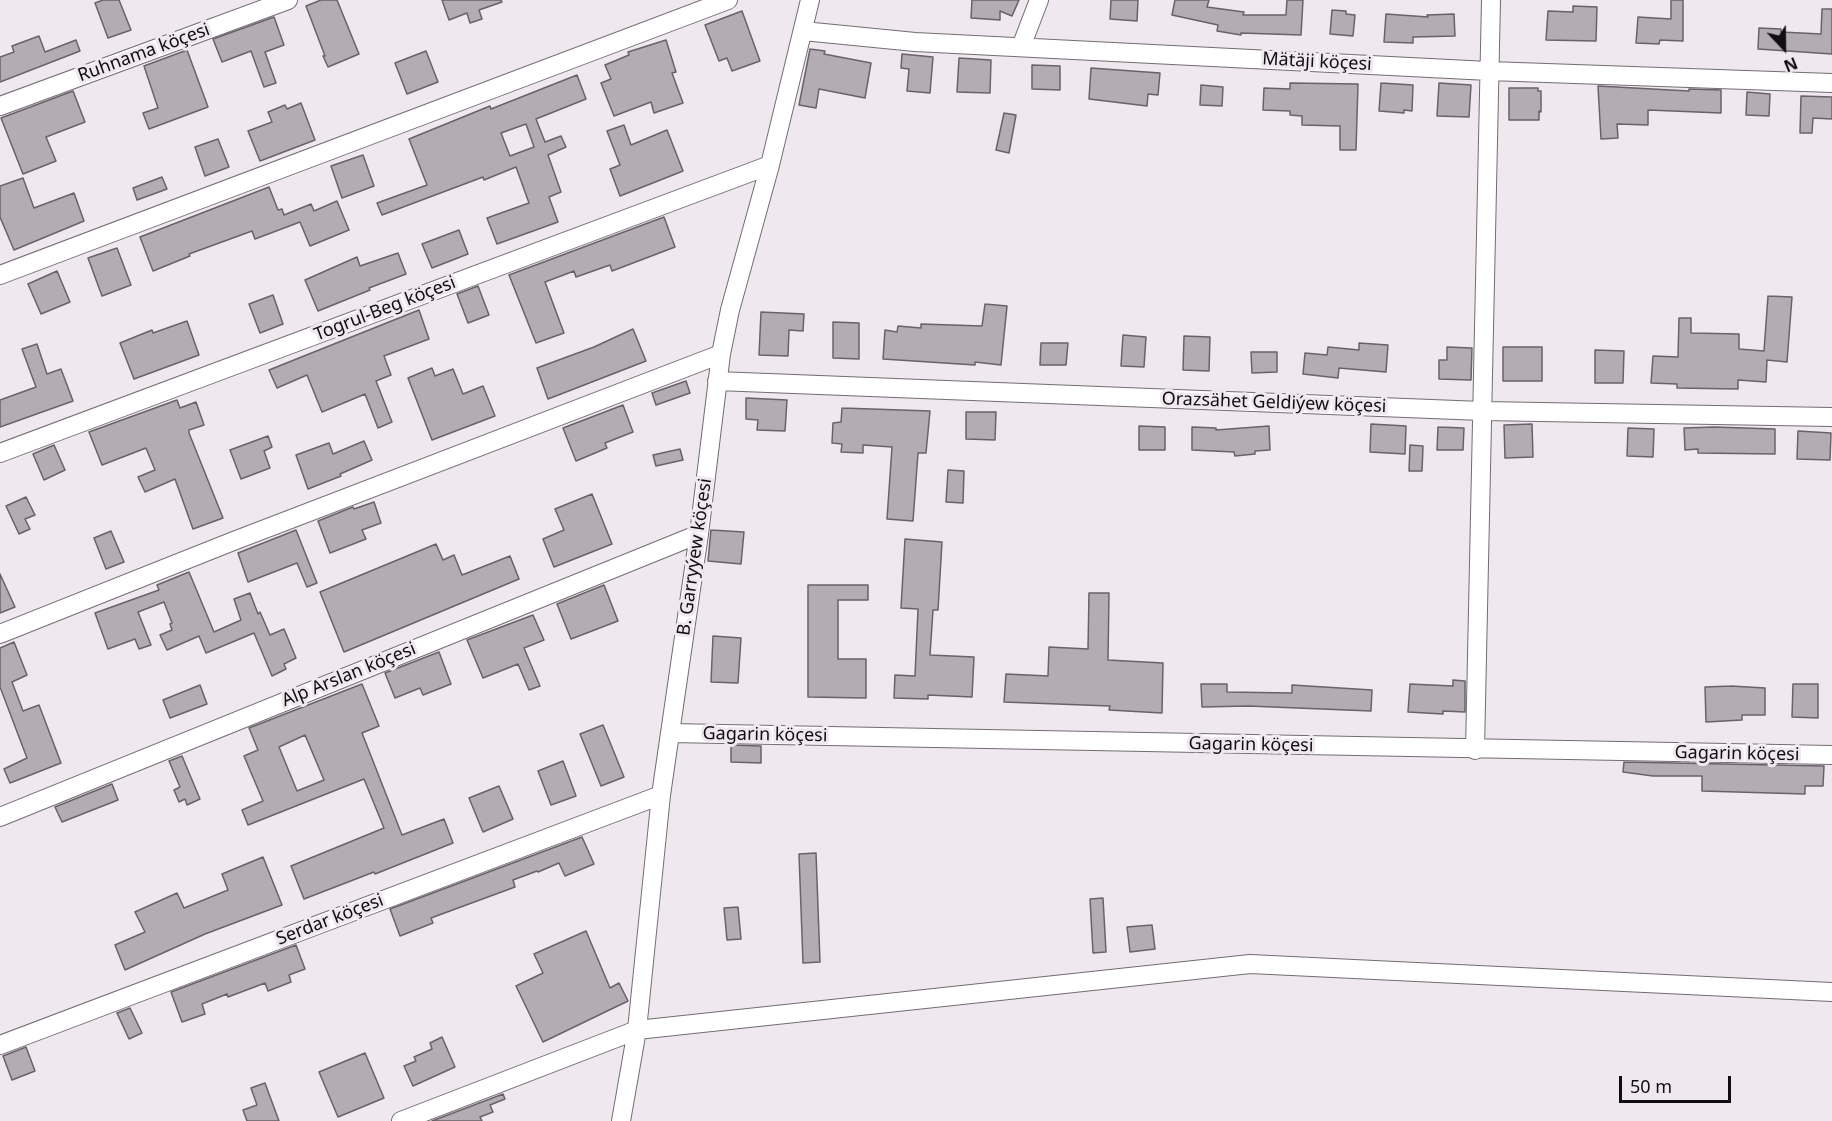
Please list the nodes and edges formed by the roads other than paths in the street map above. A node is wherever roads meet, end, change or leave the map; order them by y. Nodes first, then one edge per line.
1 (288, 0) edge
2 (728, 0) edge
3 (810, 0) edge
4 (1039, 0) edge
5 (1491, 0) edge
6 (803, 31) junction
7 (1021, 47) junction
8 (1489, 71) junction
9 (1832, 83) edge
10 (0, 106) edge
11 (770, 165) junction
12 (0, 275) edge
13 (721, 354) junction
14 (717, 381) junction
15 (1482, 411) junction
16 (1832, 417) edge
17 (0, 453) edge
18 (699, 534) junction
19 (0, 634) edge
20 (670, 733) junction
21 (1475, 750) junction
22 (1832, 755) edge
23 (661, 795) junction
24 (0, 817) edge
25 (1832, 992) edge
26 (637, 1030) junction
27 (0, 1045) edge
28 (401, 1121) edge
29 (621, 1121) edge

1 - 10 street, Ruhnama köçesi
2 - 12 street
3 - 6 street, B. Garryýew köçesi
4 - 7 street
5 - 8 street
6 - 7 street, Mätäji köçesi
6 - 11 street, B. Garryýew köçesi
7 - 8 street, Mätäji köçesi
8 - 9 street, Mätäji köçesi
8 - 15 street
11 - 13 street, B. Garryýew köçesi
11 - 17 street, Togrul-Beg köçesi
13 - 14 street, B. Garryýew köçesi
13 - 19 street
14 - 15 street, Orazsähet Geldiýew köçesi
14 - 18 street, B. Garryýew köçesi
15 - 16 street, Orazsähet Geldiýew köçesi
15 - 21 street
18 - 20 street, B. Garryýew köçesi
18 - 24 street, Alp Arslan köçesi
20 - 21 street, Gagarin köçesi
20 - 23 street, B. Garryýew köçesi
21 - 22 street, Gagarin köçesi
23 - 26 street, B. Garryýew köçesi
23 - 27 street, Serdar köçesi
25 - 26 street
26 - 28 street
26 - 29 street, B. Garryýew köçesi

